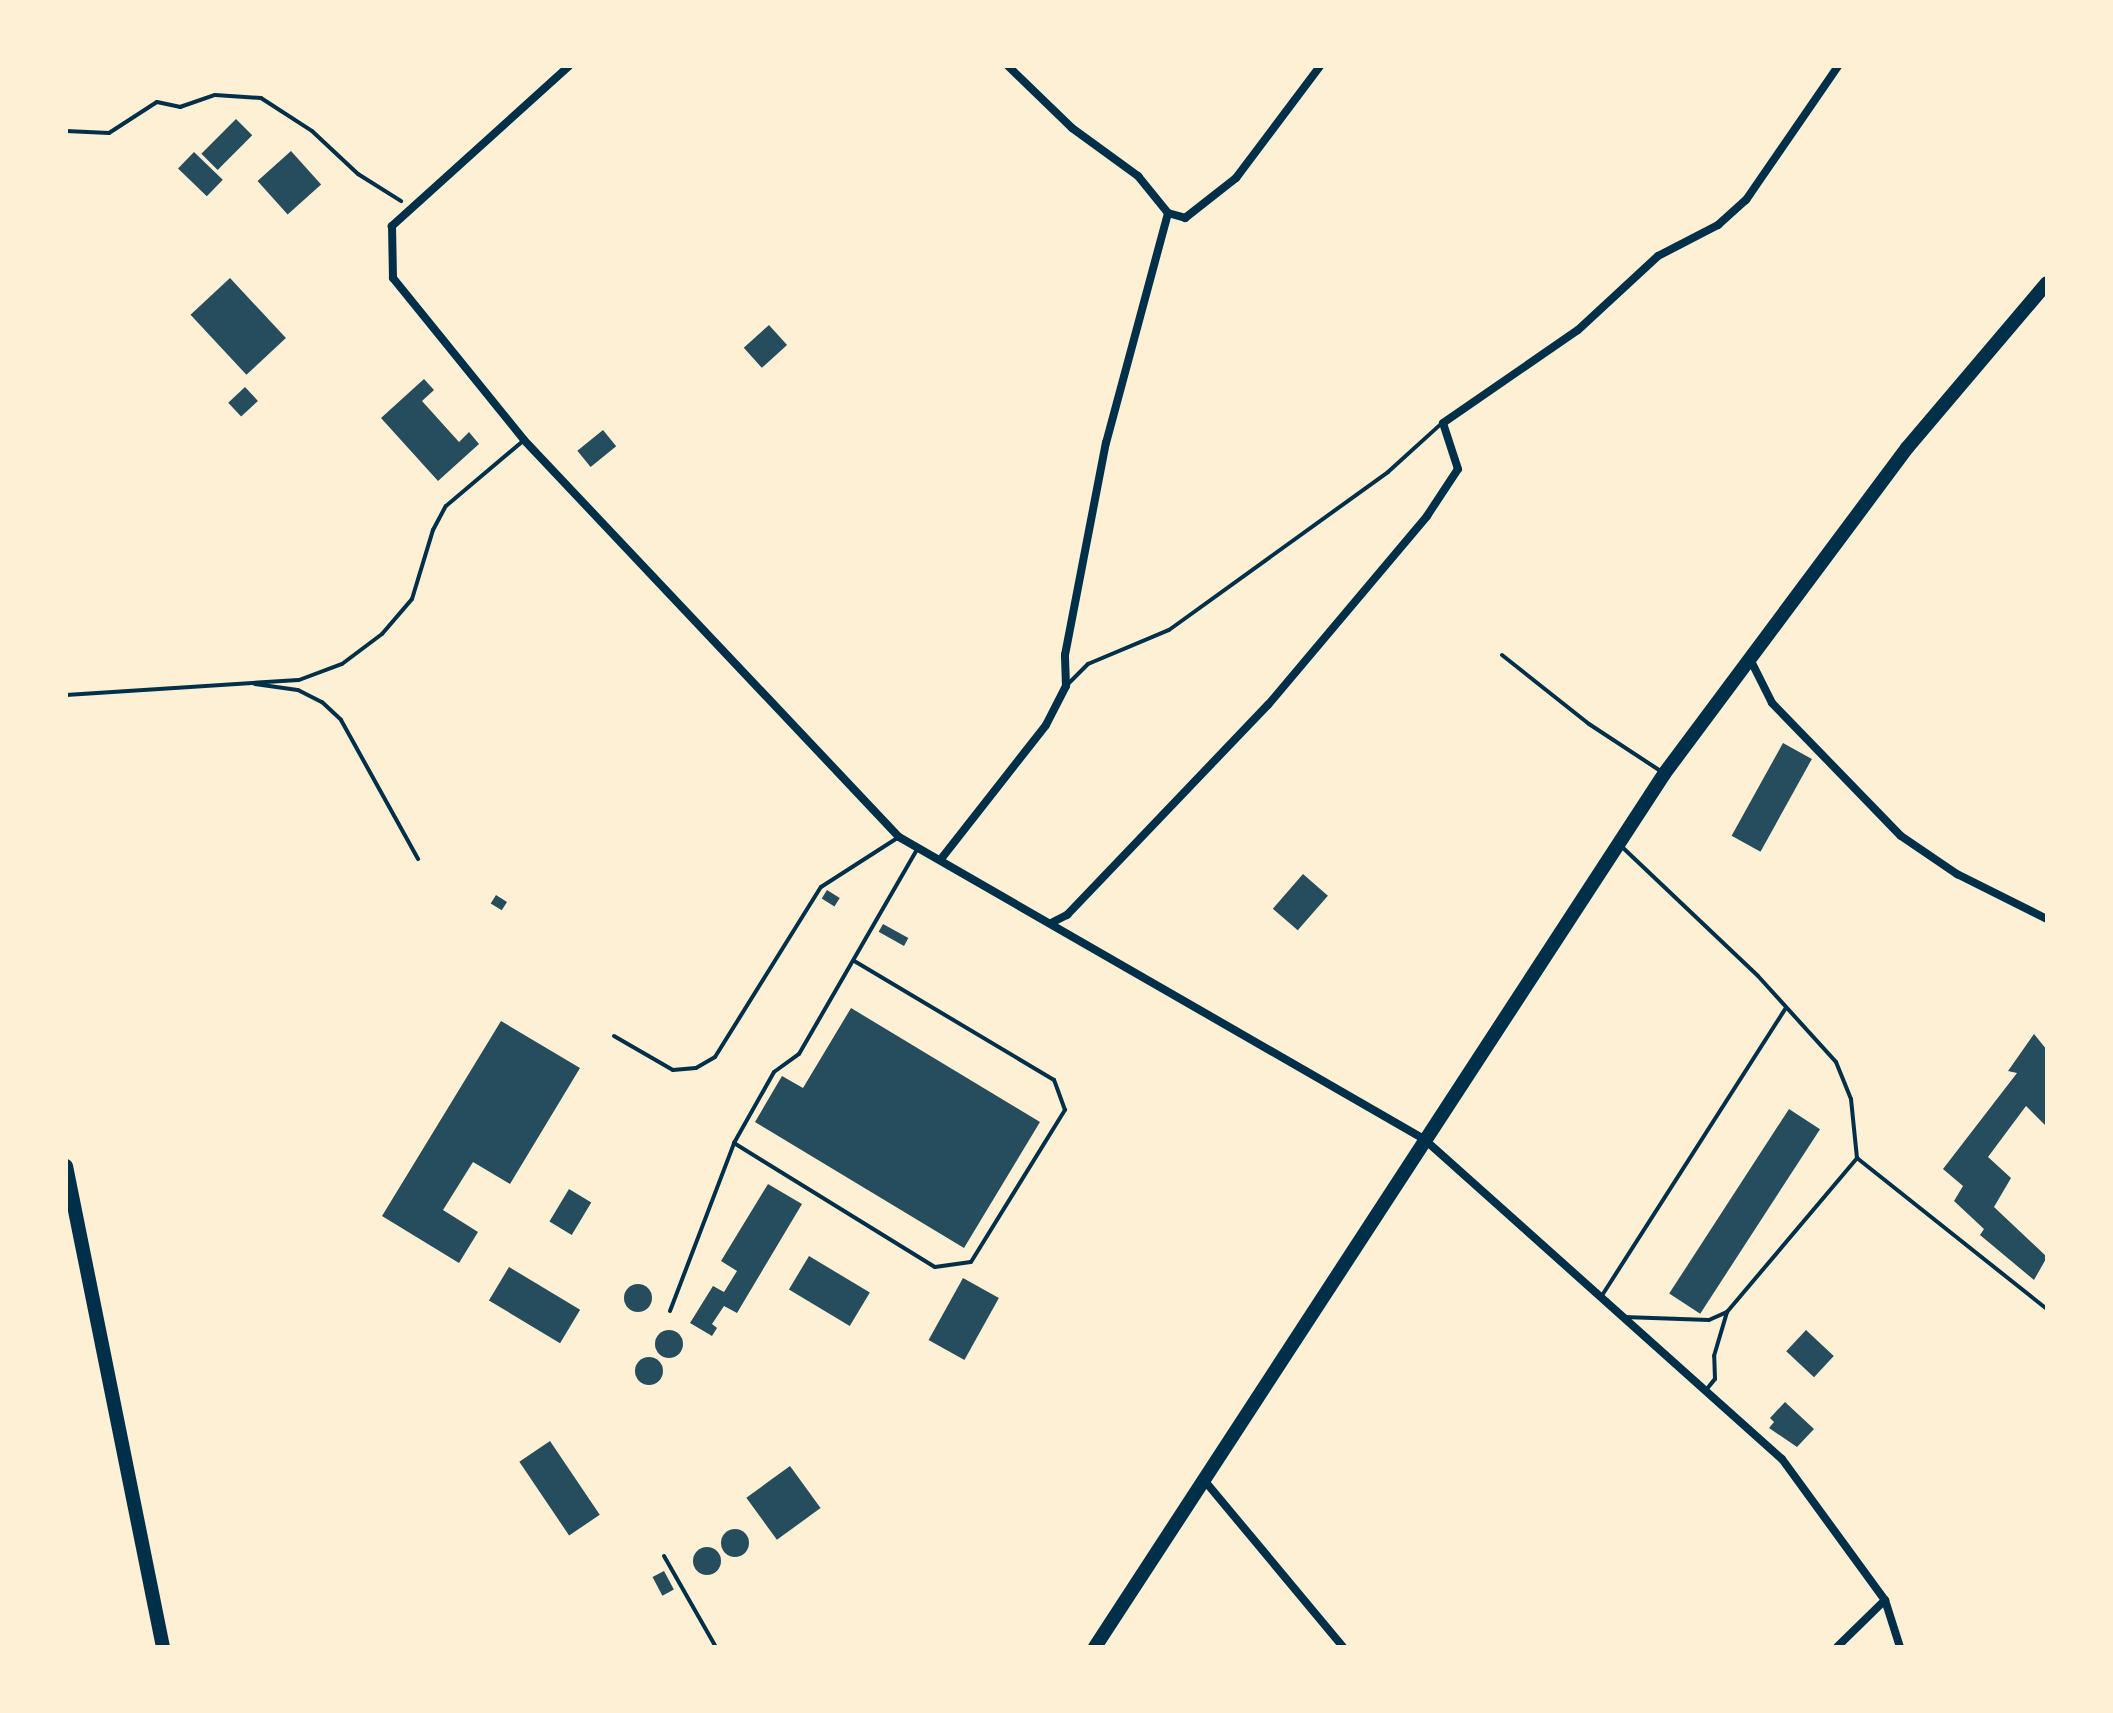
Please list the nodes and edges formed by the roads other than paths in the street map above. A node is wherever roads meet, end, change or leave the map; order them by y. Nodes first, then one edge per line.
1 (569, 66) edge
2 (1008, 66) edge
3 (1320, 66) edge
4 (1838, 66) edge
5 (1168, 213) junction
6 (2047, 283) edge
7 (1443, 423) junction
8 (524, 440) junction
9 (1502, 655) dead end
10 (1748, 657) junction
11 (244, 682) junction
12 (1066, 686) junction
13 (66, 695) edge
14 (1664, 774) junction
15 (899, 837) junction
16 (1619, 844) junction
17 (916, 851) junction
18 (418, 859) dead end
19 (941, 859) junction
20 (2047, 919) edge
21 (1053, 922) junction
22 (854, 961) junction
23 (1785, 1008) junction
24 (614, 1036) dead end
25 (1424, 1139) junction
26 (734, 1143) junction
27 (1857, 1158) junction
28 (66, 1166) edge
29 (1601, 1297) junction
30 (2047, 1309) edge
31 (670, 1311) dead end
32 (1727, 1312) junction
33 (1623, 1317) junction
34 (1706, 1390) junction
35 (1204, 1480) junction
36 (664, 1556) dead end
37 (1885, 1600) junction
38 (163, 1647) edge
39 (716, 1647) edge
40 (1095, 1647) edge
41 (1343, 1647) edge
42 (1837, 1647) edge
43 (1900, 1647) edge

1 - 8 street
2 - 5 street
3 - 5 street
4 - 7 street
5 - 12 street
6 - 10 highway
7 - 12 lane
7 - 21 street
8 - 11 lane
8 - 15 street
9 - 14 lane
10 - 14 highway
10 - 20 street
11 - 13 lane
11 - 18 lane
12 - 19 street
14 - 16 highway
15 - 17 street
15 - 24 lane
16 - 23 lane
16 - 25 highway
17 - 19 street
17 - 22 lane
19 - 21 street
21 - 25 street
22 - 26 lane
22 - 26 lane
23 - 27 lane
23 - 29 lane
25 - 29 street
25 - 35 highway
26 - 31 lane
27 - 30 lane
27 - 32 lane
28 - 38 highway
29 - 33 street
32 - 33 lane
32 - 34 lane
33 - 34 street
34 - 37 street
35 - 40 highway
35 - 41 street
36 - 39 lane
37 - 42 street
37 - 43 street

